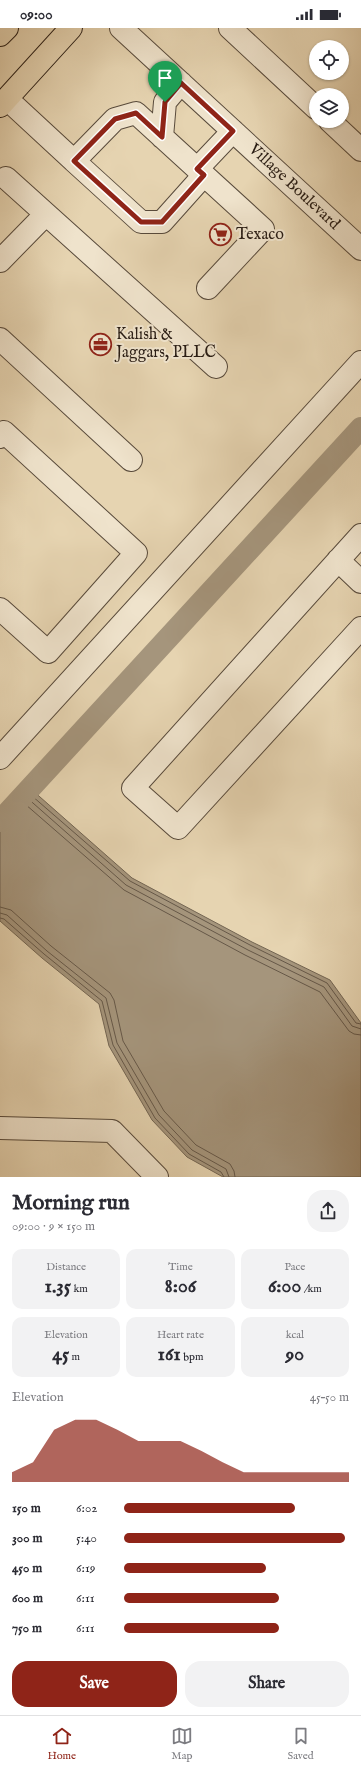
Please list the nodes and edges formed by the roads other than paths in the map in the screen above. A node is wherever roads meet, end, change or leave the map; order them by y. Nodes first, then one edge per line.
1 (7, 28) edge
2 (72, 28) edge
3 (121, 28) edge
4 (236, 30) edge
5 (0, 36) edge
6 (181, 83) junction
7 (309, 101) edge
8 (3, 102) edge
9 (337, 128) edge
10 (233, 131) junction
11 (162, 137) junction
12 (361, 150) edge
13 (74, 161) junction
14 (201, 172) junction
15 (6, 178) edge
16 (46, 214) junction
17 (361, 249) edge
18 (0, 261) edge
19 (208, 288) dead end
20 (0, 339) edge
21 (361, 362) edge
22 (216, 368) dead end
23 (0, 437) edge
24 (130, 460) dead end
25 (361, 535) edge
26 (338, 560) junction
27 (361, 582) edge
28 (0, 609) edge
29 (359, 636) edge
30 (0, 758) edge
31 (0, 1128) edge
32 (158, 1177) edge

1 - 5 main road
2 - 8 main road
3 - 6 street, Village Boulevard
4 - 7 street
6 - 10 street, Village Boulevard
6 - 11 street
8 - 13 street
9 - 12 street
10 - 14 street
10 - 17 street, Village Boulevard
11 - 13 street
11 - 14 street
13 - 14 street
14 - 19 street
15 - 16 street
16 - 18 street
16 - 22 street
20 - 24 street
21 - 30 street
23 - 28 street
25 - 26 street
26 - 27 street
26 - 29 street
31 - 32 street

